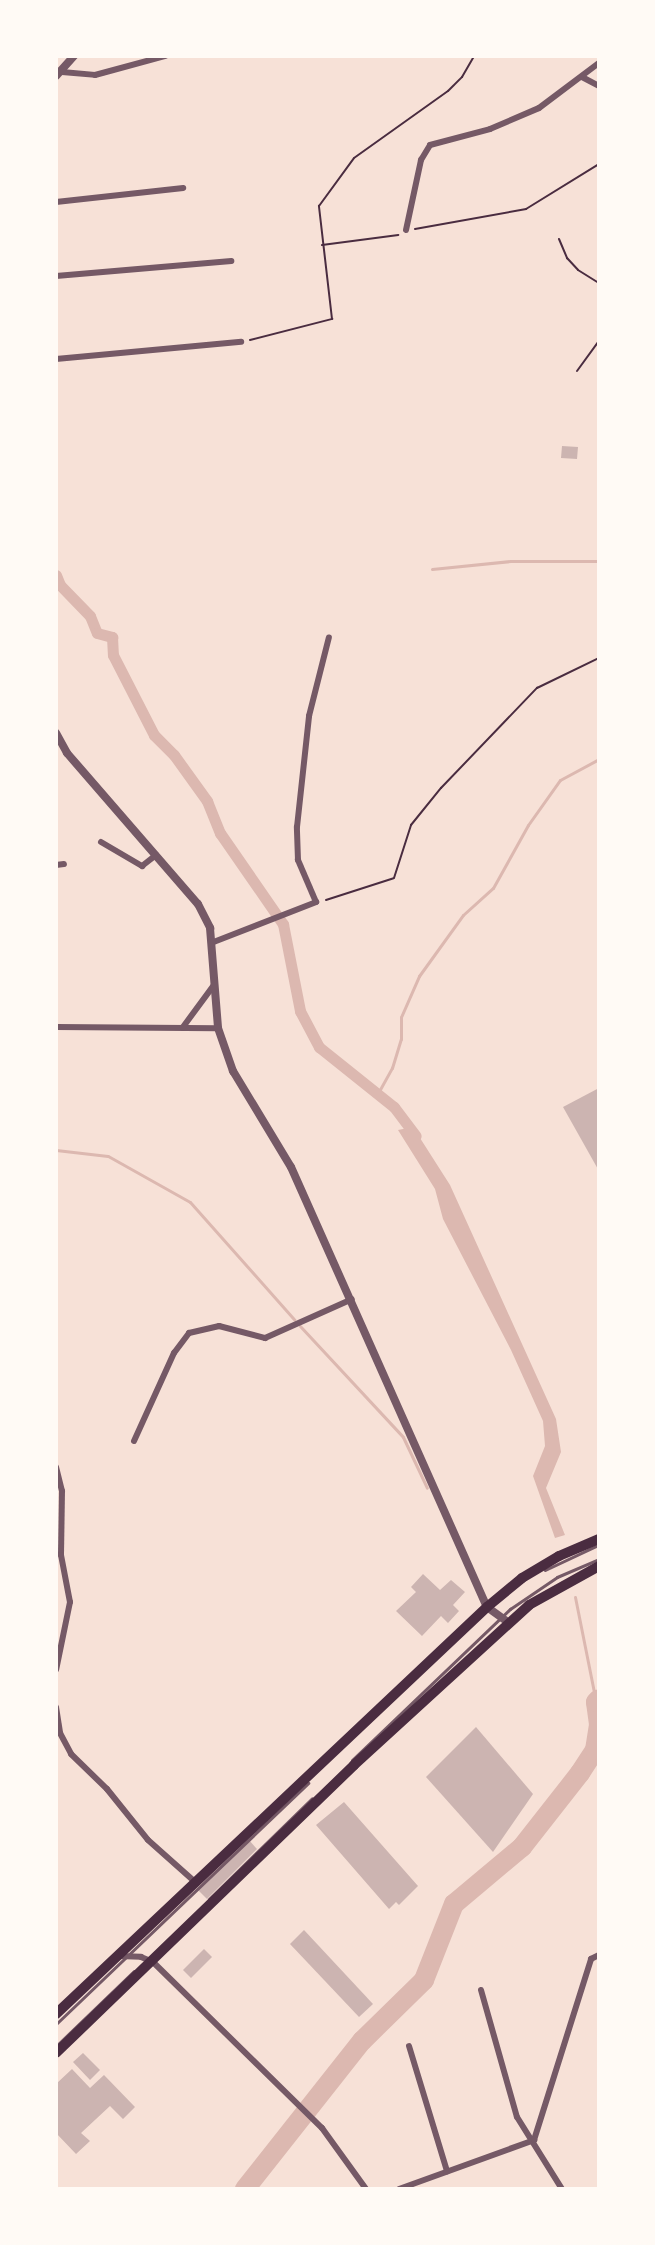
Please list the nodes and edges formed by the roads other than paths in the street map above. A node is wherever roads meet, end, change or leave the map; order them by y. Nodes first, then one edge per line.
1 (74, 56) edge
2 (165, 56) edge
3 (599, 63) edge
4 (59, 74) edge
5 (582, 77) junction
6 (599, 86) edge
7 (183, 188) dead end
8 (56, 202) edge
9 (406, 230) road end
10 (231, 261) dead end
11 (56, 276) edge
12 (241, 342) road end
13 (56, 359) edge
14 (329, 637) dead end
15 (56, 733) edge
16 (101, 842) dead end
17 (156, 855) junction
18 (211, 943) junction
19 (214, 985) junction
20 (56, 1027) edge
21 (183, 1027) junction
22 (218, 1028) junction
23 (352, 1299) junction
24 (134, 1441) dead end
25 (56, 1467) edge
26 (599, 1542) edge
27 (599, 1559) edge
28 (599, 1566) edge
29 (488, 1608) junction
30 (504, 1621) junction
31 (56, 1670) edge
32 (56, 1707) edge
33 (194, 1881) junction
34 (599, 1955) edge
35 (122, 1956) junction
36 (150, 1960) junction
37 (481, 1990) dead end
38 (56, 2014) edge
39 (56, 2024) edge
40 (56, 2046) edge
41 (409, 2046) dead end
42 (56, 2053) edge
43 (534, 2140) junction
44 (447, 2171) junction
45 (366, 2189) edge
46 (399, 2189) edge
47 (562, 2189) edge

1 - 4 street
2 - 4 street
3 - 5 street
5 - 6 street
5 - 9 street
7 - 8 street
10 - 11 street
12 - 13 street
14 - 18 street
15 - 17 street
16 - 17 street
17 - 18 street
18 - 19 street
19 - 21 street
19 - 22 street
20 - 21 street
21 - 22 street
22 - 23 street
23 - 24 street
23 - 29 street
25 - 31 street
26 - 29 main road
27 - 30 lane
28 - 30 main road
29 - 30 street
29 - 33 main road
29 - 35 lane
30 - 36 main road
32 - 33 street
33 - 35 main road
34 - 43 street
35 - 36 street
35 - 38 main road
35 - 39 lane
36 - 40 lane
36 - 42 main road
36 - 45 street
37 - 43 street
41 - 44 street
43 - 44 street
43 - 47 street
44 - 46 street

